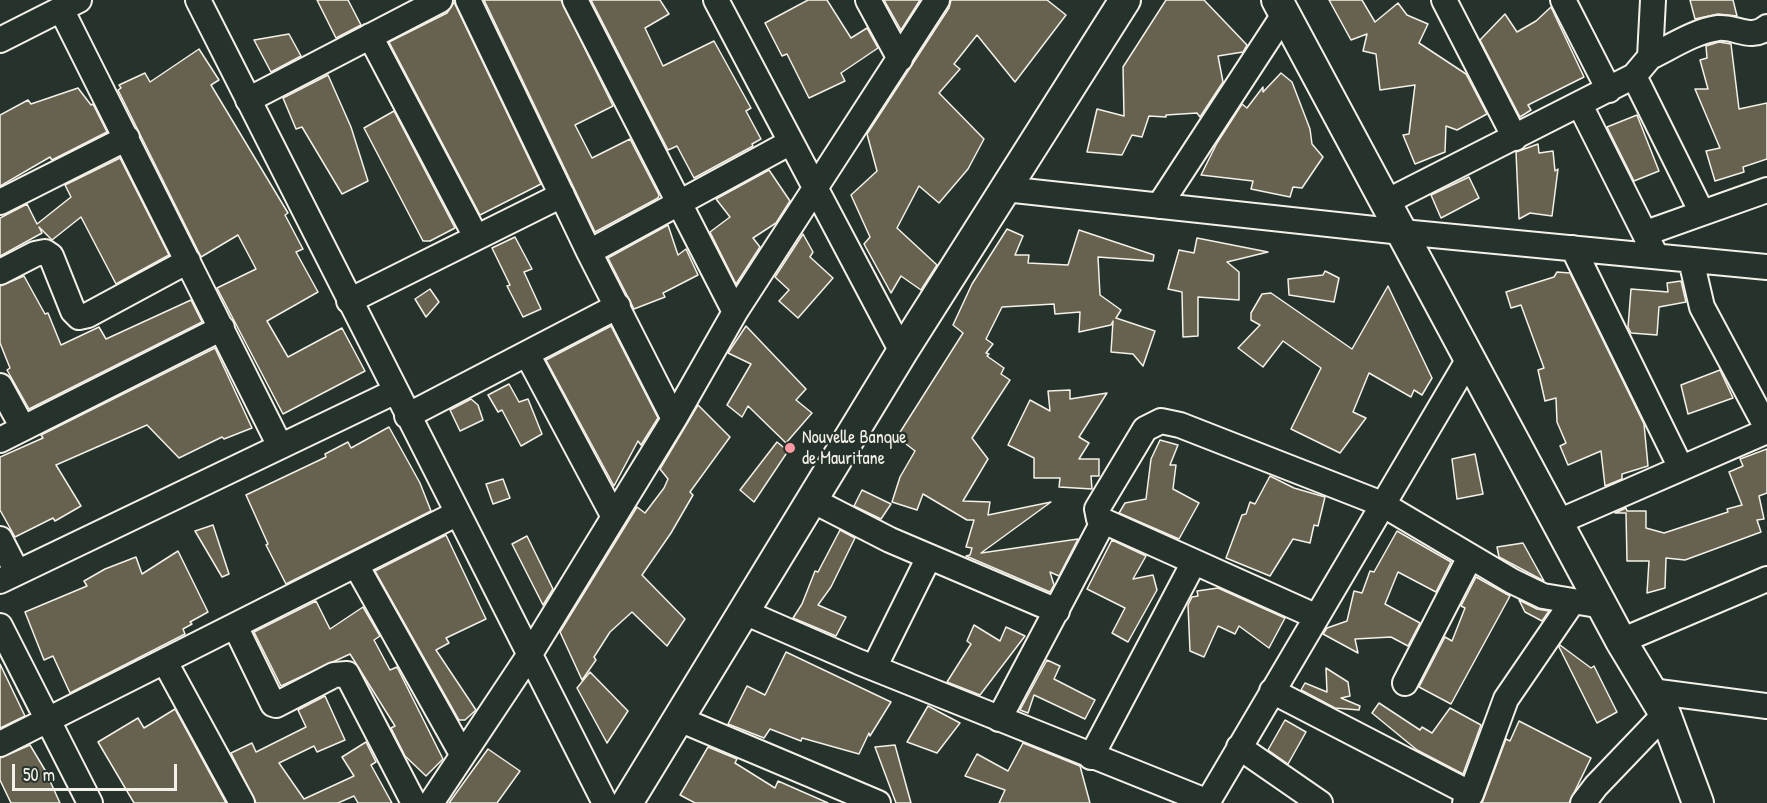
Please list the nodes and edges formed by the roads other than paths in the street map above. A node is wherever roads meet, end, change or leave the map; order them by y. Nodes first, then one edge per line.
1 (198, 0) edge
2 (440, 0) edge
3 (468, 0) edge
4 (575, 0) edge
5 (716, 0) edge
6 (868, 0) edge
7 (937, 0) edge
8 (1125, 0) edge
9 (1444, 0) edge
10 (1563, 0) edge
11 (1653, 0) edge
12 (70, 4) edge
13 (1284, 5) edge
14 (1767, 27) edge
15 (370, 36) junction
16 (0, 40) edge
17 (1650, 57) junction
18 (900, 59) junction
19 (1634, 76) junction
20 (1609, 90) junction
21 (248, 100) junction
22 (1580, 105) junction
23 (127, 138) junction
24 (1515, 138) junction
25 (791, 142) junction
26 (1005, 189) junction
27 (816, 190) junction
28 (1767, 190) edge
29 (562, 195) junction
30 (0, 202) edge
31 (1386, 202) junction
32 (680, 204) junction
33 (1159, 206) junction
34 (1702, 213) junction
35 (1402, 232) junction
36 (1646, 233) junction
37 (476, 237) junction
38 (1573, 248) junction
39 (589, 252) junction
40 (1656, 256) junction
41 (1691, 260) junction
42 (188, 261) junction
43 (1767, 267) edge
44 (0, 272) edge
45 (349, 301) junction
46 (618, 306) junction
47 (735, 312) junction
48 (222, 328) junction
49 (902, 352) junction
50 (527, 354) junction
51 (1470, 357) junction
52 (0, 386) edge
53 (394, 392) junction
54 (407, 416) junction
55 (674, 419) junction
56 (23, 428) junction
57 (1767, 430) edge
58 (0, 440) edge
59 (280, 446) junction
60 (1681, 468) junction
61 (812, 500) junction
62 (1382, 504) junction
63 (458, 513) junction
64 (614, 518) junction
65 (1103, 522) junction
66 (1558, 522) junction
67 (0, 539) edge
68 (929, 557) junction
69 (1470, 557) junction
70 (1194, 562) junction
71 (356, 565) junction
72 (8, 576) edge
73 (1767, 579) edge
74 (1573, 601) junction
75 (1603, 606) junction
76 (1057, 611) junction
77 (744, 612) junction
78 (1315, 616) junction
79 (0, 626) edge
80 (235, 626) junction
81 (1622, 641) junction
82 (530, 654) junction
83 (165, 662) junction
84 (874, 668) junction
85 (1405, 683) dead end
86 (1272, 691) junction
87 (1658, 703) junction
88 (1767, 706) edge
89 (679, 719) junction
90 (999, 719) junction
91 (49, 721) junction
92 (0, 744) edge
93 (1239, 747) junction
94 (462, 754) junction
95 (1091, 757) junction
96 (1468, 799) edge
97 (90, 803) edge
98 (242, 803) edge
99 (414, 803) edge
100 (431, 803) edge
101 (605, 803) edge
102 (627, 803) edge
103 (878, 803) edge
104 (1207, 803) edge
105 (1320, 803) edge
106 (1583, 803) edge
107 (1698, 803) edge

1 - 21 street
2 - 15 street
3 - 29 street
4 - 32 street
5 - 25 street
6 - 18 street
7 - 18 street
8 - 26 street
9 - 24 street
10 - 20 street
11 - 17 street
12 - 16 street
12 - 23 street
13 - 31 street
13 - 33 street
14 - 17 street
15 - 21 street
15 - 37 street
17 - 19 street
18 - 27 street
19 - 20 street
19 - 34 street
20 - 22 street
21 - 45 street
22 - 24 street
22 - 36 street
23 - 30 street
23 - 42 street
24 - 31 street
25 - 27 street
25 - 32 street
26 - 33 street
26 - 49 street
27 - 47 street
27 - 49 street
28 - 34 street
29 - 37 street
29 - 39 street
31 - 35 street
32 - 39 street
32 - 47 street
33 - 35 street
34 - 36 street
35 - 38 street
35 - 51 street
36 - 40 street
37 - 45 street
38 - 40 street
38 - 60 street
39 - 46 street
40 - 41 street
41 - 43 street
41 - 57 street
42 - 44 street
42 - 48 street
45 - 53 street
46 - 50 street
46 - 55 street
47 - 55 street
48 - 56 street
48 - 59 street
49 - 61 street
50 - 54 street
50 - 64 street
51 - 62 street
51 - 66 street
52 - 56 street
53 - 54 street
53 - 59 street
54 - 63 street
55 - 64 street
56 - 58 street
57 - 60 street
59 - 72 street
60 - 66 street
61 - 68 street
61 - 77 street
62 - 65 street
62 - 69 street
62 - 78 street
63 - 71 street
63 - 82 street
64 - 82 street
65 - 70 street
65 - 76 street
66 - 75 street
67 - 72 street
68 - 76 street
68 - 84 street
69 - 74 street
69 - 85 street
70 - 78 street
70 - 95 street
71 - 80 street
71 - 94 street
73 - 81 street
74 - 75 street
74 - 96 street
75 - 81 street
76 - 90 street
77 - 84 street
77 - 89 street
78 - 86 street
79 - 91 street
80 - 83 street
80 - 99 street
81 - 87 street
82 - 94 street
82 - 101 street
83 - 91 street
83 - 98 street
84 - 90 street
86 - 93 street
86 - 96 street
87 - 88 street
87 - 106 street
87 - 107 street
89 - 102 street
89 - 103 street
90 - 95 street
91 - 92 street
91 - 97 street
93 - 104 street
93 - 105 street
94 - 100 street
95 - 104 street

